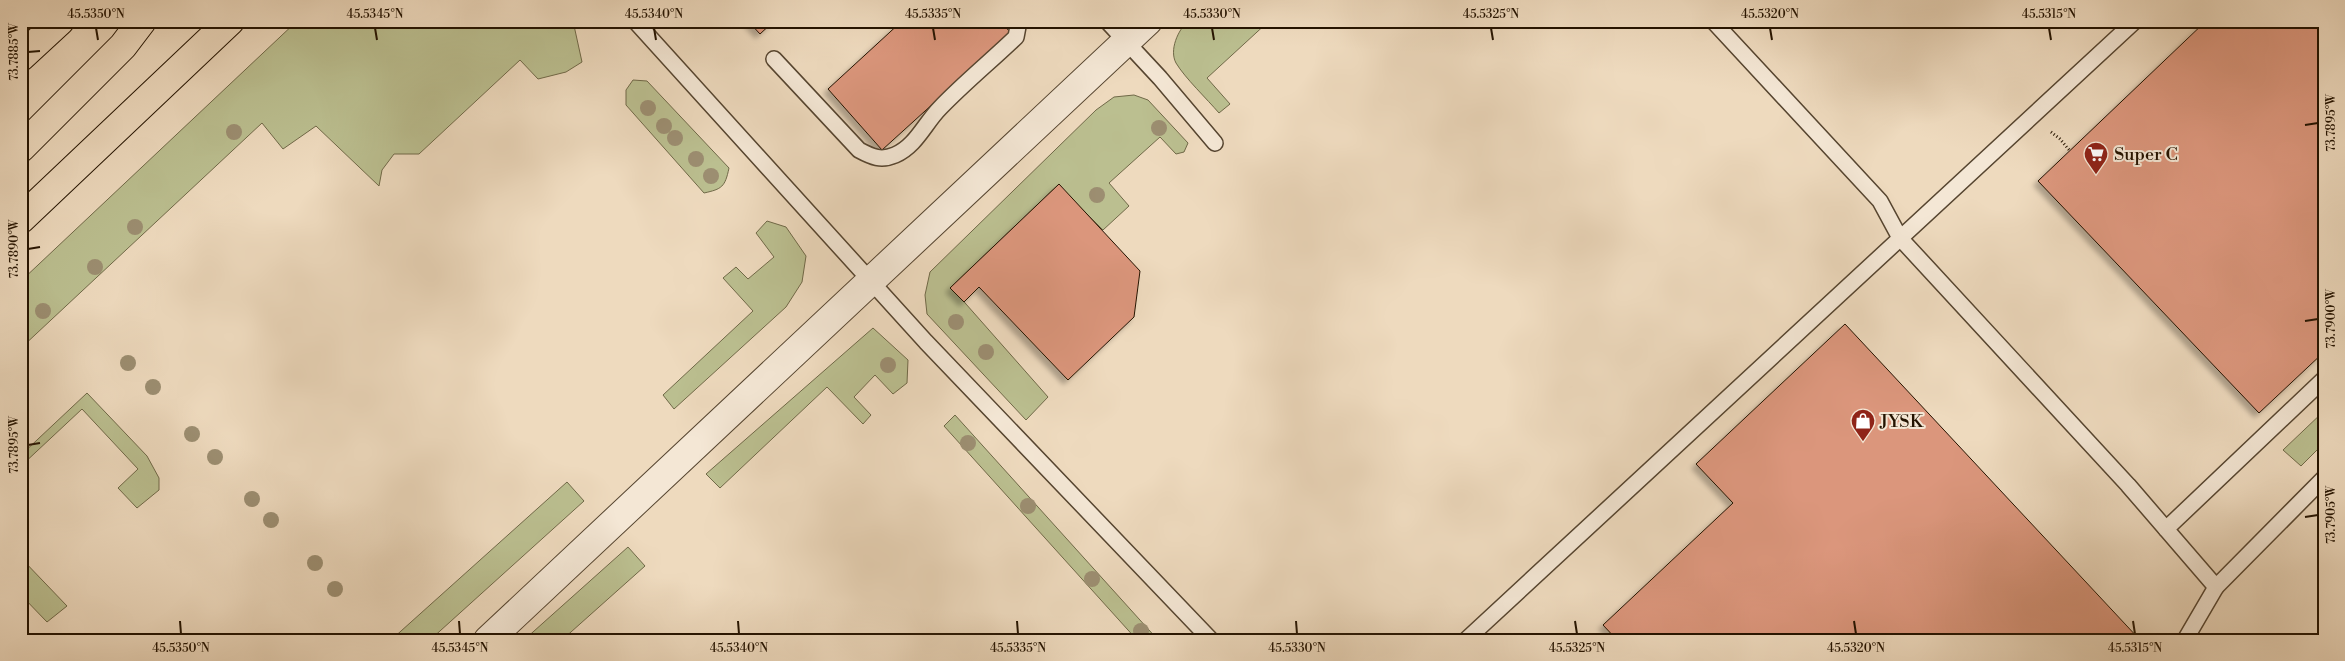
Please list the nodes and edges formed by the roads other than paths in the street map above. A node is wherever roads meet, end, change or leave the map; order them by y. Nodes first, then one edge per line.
1 (60, 21) edge
2 (142, 21) edge
3 (230, 21) edge
4 (635, 21) edge
5 (1020, 21) edge
6 (1107, 21) edge
7 (1148, 21) edge
8 (1713, 21) edge
9 (2134, 21) edge
10 (1127, 43) junction
11 (21, 57) edge
12 (774, 59) dead end
13 (1214, 142) dead end
14 (21, 148) edge
15 (21, 219) edge
16 (1900, 238) junction
17 (871, 281) junction
18 (2324, 379) edge
19 (2324, 478) edge
20 (2166, 529) junction
21 (2216, 587) junction
22 (488, 640) edge
23 (1211, 640) edge
24 (1466, 640) edge
25 (2185, 640) edge

1 - 11 main road
2 - 14 main road
3 - 15 main road
4 - 17 lane
5 - 12 lane
6 - 10 lane
7 - 10 street
8 - 16 lane
9 - 16 lane
10 - 13 lane
10 - 17 street
16 - 20 lane
16 - 24 lane
17 - 22 street
17 - 23 lane
18 - 20 lane
19 - 21 lane
20 - 21 lane
21 - 25 lane

